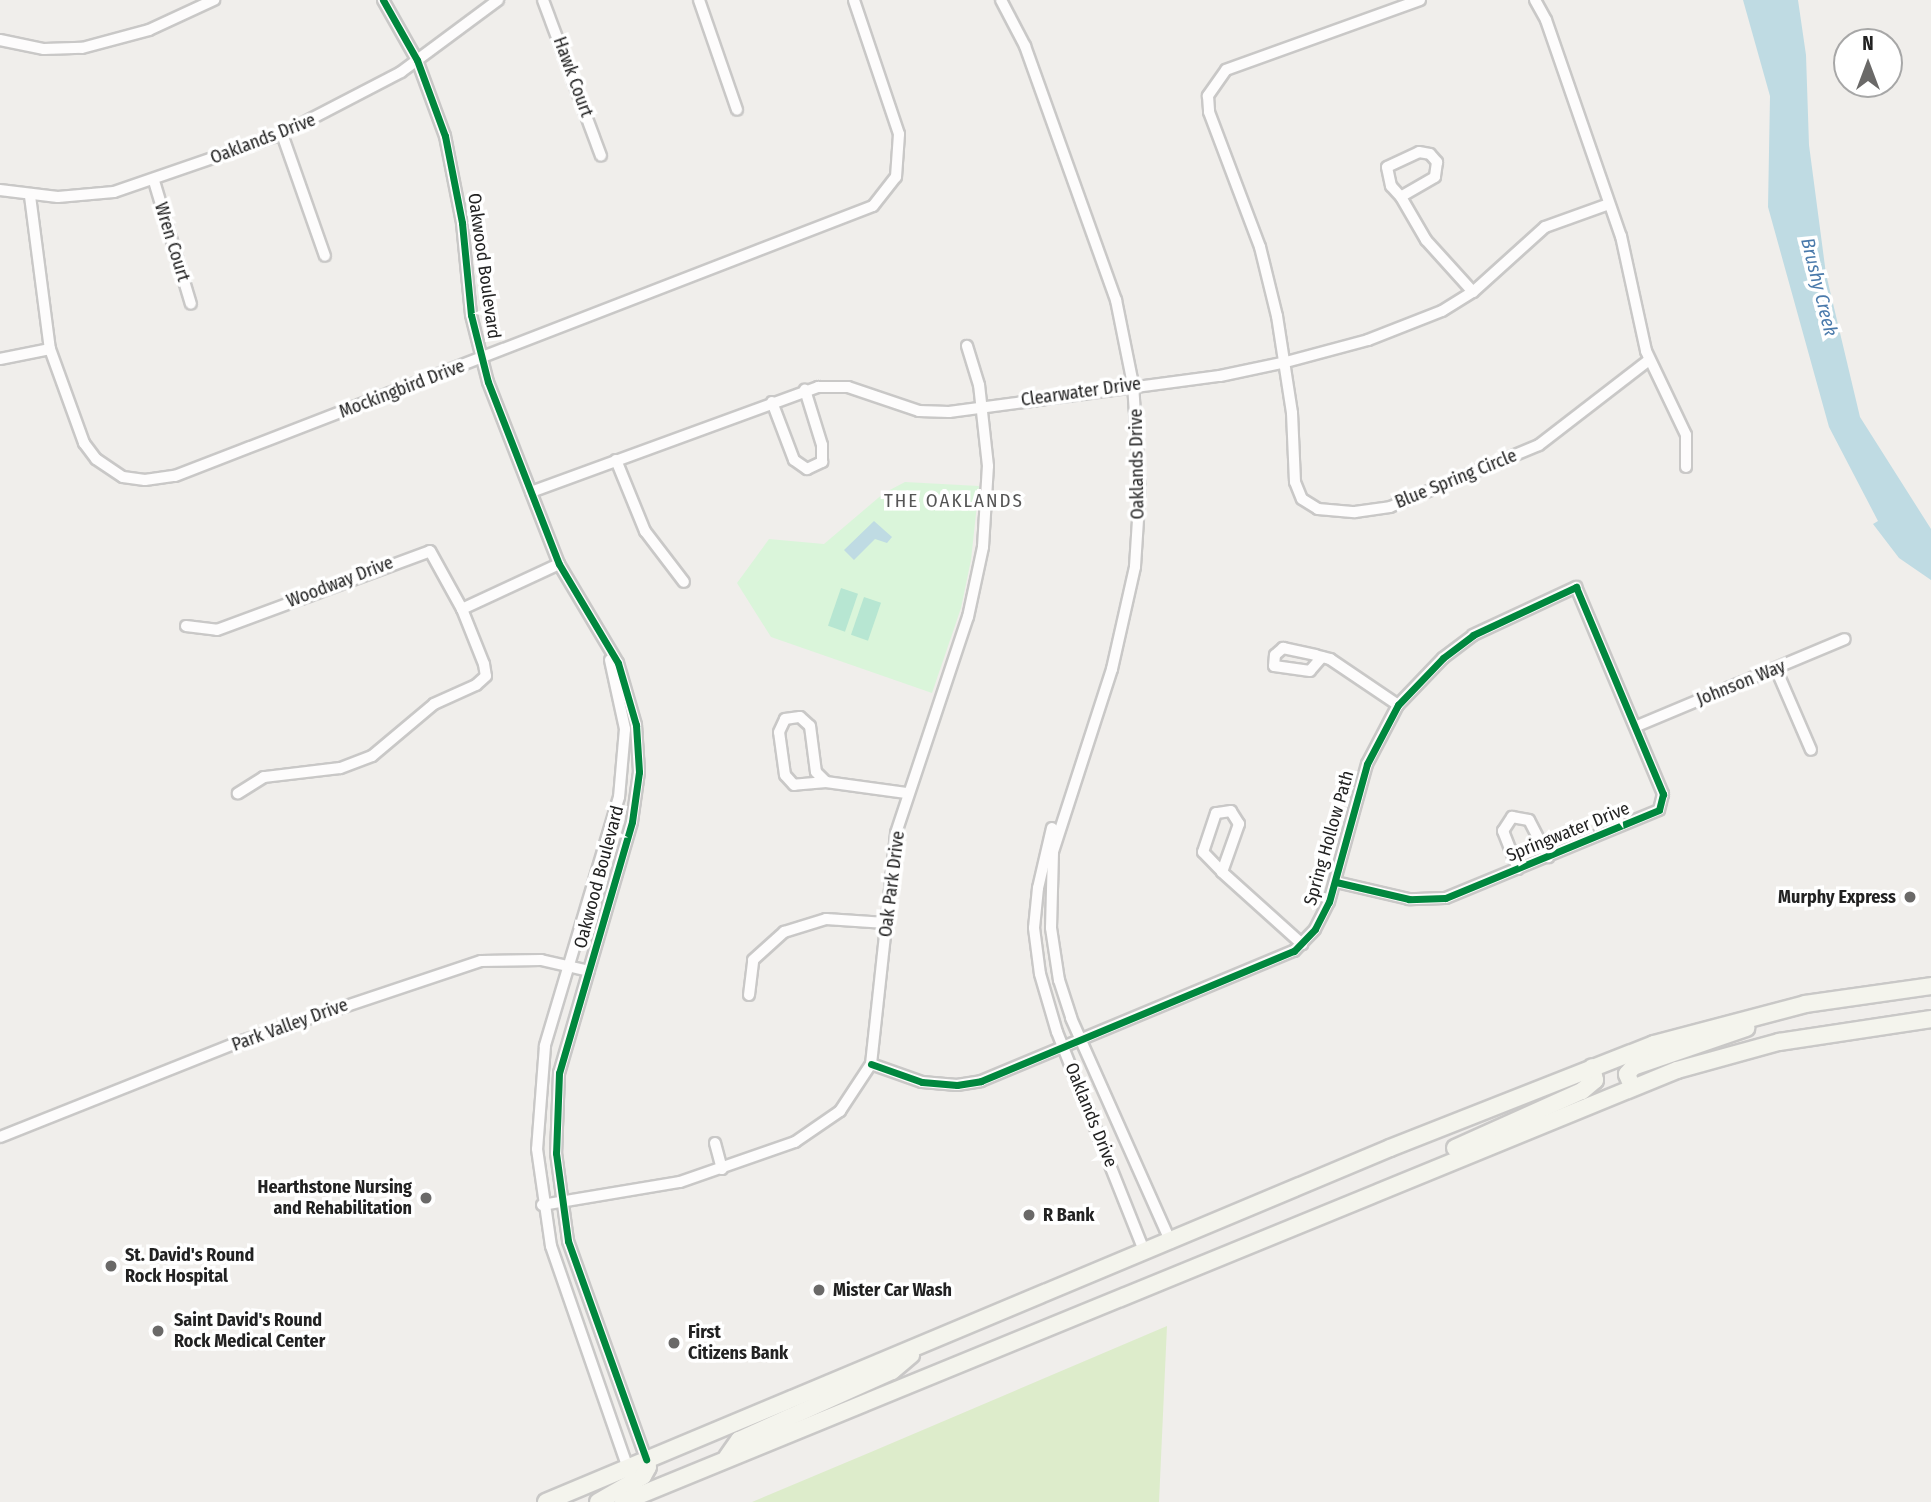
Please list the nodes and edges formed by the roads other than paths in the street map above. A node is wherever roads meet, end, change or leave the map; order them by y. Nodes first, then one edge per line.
1 (214, 0) edge
2 (383, 0) edge
3 (498, 0) edge
4 (543, 0) edge
5 (699, 0) edge
6 (854, 0) edge
7 (1001, 0) edge
8 (1420, 0) edge
9 (1535, 0) edge
10 (0, 40) edge
11 (417, 60) junction
12 (737, 110) dead end
13 (282, 134) junction
14 (601, 156) dead end
15 (154, 181) junction
16 (0, 190) edge
17 (30, 196) junction
18 (1401, 197) junction
19 (1609, 204) junction
20 (325, 256) dead end
21 (1473, 292) junction
22 (191, 304) dead end
23 (967, 346) dead end
24 (50, 349) junction
25 (481, 358) junction
26 (0, 359) edge
27 (1649, 360) junction
28 (1286, 362) junction
29 (1133, 384) junction
30 (805, 390) junction
31 (772, 402) junction
32 (981, 407) junction
33 (616, 460) junction
34 (1686, 467) dead end
35 (531, 492) junction
36 (559, 564) junction
37 (684, 582) dead end
38 (1576, 587) joint
39 (462, 609) junction
40 (186, 626) dead end
41 (603, 638) junction
42 (1845, 639) dead end
43 (1322, 657) dead end
44 (1776, 669) junction
45 (1398, 705) junction
46 (1637, 726) junction
47 (1811, 750) dead end
48 (1076, 774) junction
49 (825, 782) junction
50 (238, 793) dead end
51 (906, 793) junction
52 (1548, 857) junction
53 (1518, 869) junction
54 (1222, 872) junction
55 (1336, 882) junction
56 (886, 923) junction
57 (1302, 944) junction
58 (567, 966) junction
59 (589, 971) junction
60 (1931, 986) edge
61 (749, 995) dead end
62 (1774, 1011) junction
63 (1931, 1019) edge
64 (1080, 1040) junction
65 (1064, 1047) junction
66 (871, 1064) junction
67 (1592, 1067) junction
68 (1632, 1087) junction
69 (0, 1138) edge
70 (715, 1143) dead end
71 (722, 1169) junction
72 (1426, 1171) junction
73 (560, 1202) junction
74 (542, 1205) junction
75 (1171, 1243) junction
76 (1145, 1253) junction
77 (1183, 1270) junction
78 (1158, 1280) junction
79 (923, 1345) junction
80 (727, 1457) junction
81 (646, 1459) junction
82 (628, 1466) junction
83 (545, 1502) edge
84 (598, 1502) edge
85 (624, 1502) edge

1 - 10 street
2 - 11 street, Oakwood Boulevard
3 - 11 street, Oaklands Drive
4 - 14 street, Hawk Court
5 - 12 street
6 - 25 street, Mockingbird Drive
7 - 29 street, Oaklands Drive
8 - 28 street, Blue Spring Circle
9 - 19 street
11 - 13 street, Oaklands Drive
11 - 25 street, Oakwood Boulevard
13 - 15 street, Oaklands Drive
13 - 20 street
15 - 17 street, Oaklands Drive
15 - 22 street, Wren Court
16 - 17 street, Oaklands Drive
17 - 24 street, Mockingbird Drive
18 - 18 street
18 - 21 street
19 - 21 street, Clearwater Drive
19 - 27 street
21 - 28 street, Clearwater Drive
23 - 32 street, Oak Park Drive
24 - 25 street, Mockingbird Drive
24 - 26 street
25 - 35 street, Oakwood Boulevard
27 - 28 street, Blue Spring Circle
27 - 34 street
28 - 29 street, Clearwater Drive
29 - 32 street, Clearwater Drive
29 - 48 street, Oaklands Drive
30 - 31 street, Clearwater Drive
30 - 31 street
30 - 32 street, Clearwater Drive
31 - 33 street, Clearwater Drive
32 - 51 street, Oak Park Drive
33 - 35 street, Clearwater Drive
33 - 37 street
35 - 36 street, Oakwood Boulevard
36 - 39 street
36 - 41 street, Oakwood Boulevard
38 - 45 street, Spring Hollow Path
38 - 46 street, Springwater Drive
39 - 40 street, Woodway Drive
39 - 50 street, Woodway Drive
41 - 58 street, Oakwood Boulevard
41 - 59 street, Oakwood Boulevard
42 - 44 street, Johnson Way
43 - 45 street
44 - 46 street, Johnson Way
44 - 47 street
45 - 55 street, Spring Hollow Path
46 - 52 street, Springwater Drive
48 - 64 street, Oaklands Drive
48 - 65 street, Oaklands Drive
49 - 49 street
49 - 51 street
51 - 56 street, Oak Park Drive
52 - 53 street, Springwater Drive
52 - 53 street
53 - 55 street, Springwater Drive
54 - 54 street
54 - 57 street
55 - 57 street, Spring Hollow Path
56 - 61 street
56 - 66 street, Oak Park Drive
57 - 64 street, Spring Hollow Path
58 - 59 street, Park Valley Drive
58 - 69 street, Park Valley Drive
58 - 74 street, Oakwood Boulevard
59 - 73 street, Oakwood Boulevard
60 - 62 main road
62 - 67 main road
62 - 68 main road
63 - 68 main road
64 - 65 street, Spring Hollow Path
64 - 75 street, Oaklands Drive
65 - 66 street, Spring Hollow Path
65 - 76 street, Oaklands Drive
66 - 71 street, Oak Park Drive
67 - 72 main road
67 - 75 main road
68 - 72 main road
70 - 71 street
71 - 73 street, Oak Park Drive
72 - 77 main road
73 - 74 street, Oak Park Drive
73 - 81 street, Oakwood Boulevard
74 - 82 street, Oakwood Boulevard
75 - 76 main road
75 - 77 main road
76 - 78 main road
76 - 79 main road
77 - 78 main road
78 - 80 main road
79 - 80 main road
79 - 81 main road
80 - 85 main road
81 - 82 main road
81 - 84 main road
82 - 83 main road

